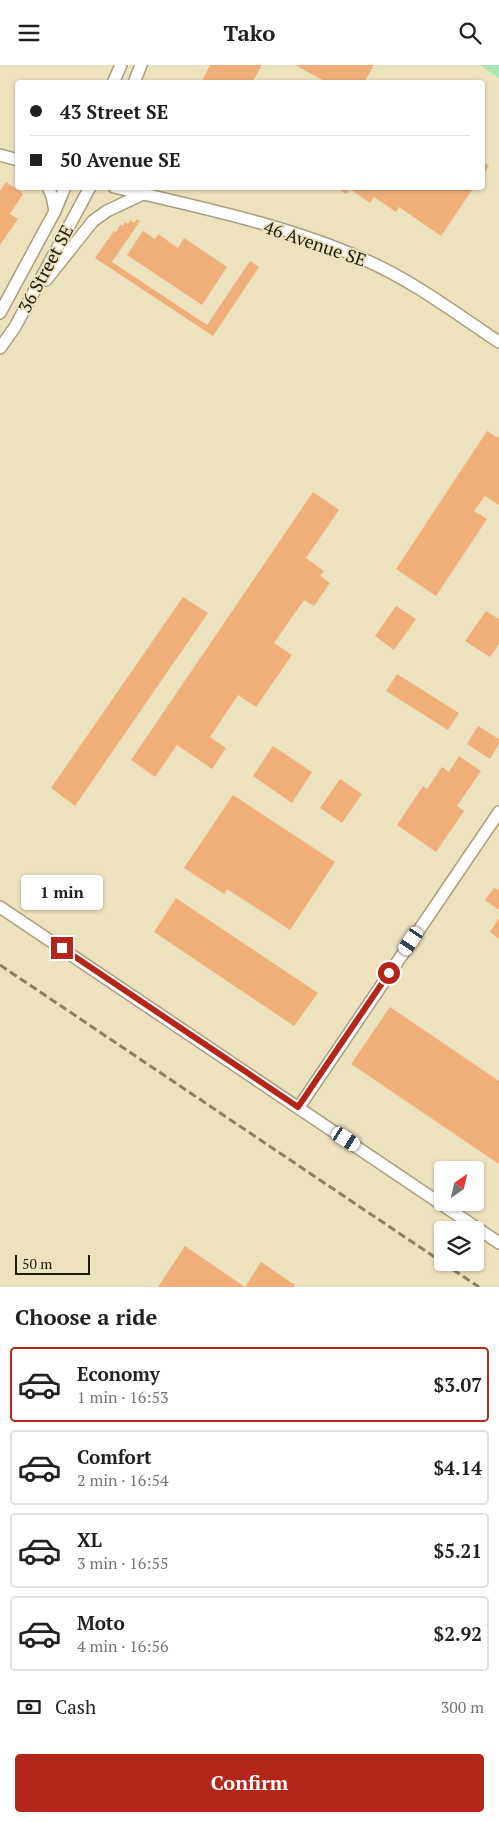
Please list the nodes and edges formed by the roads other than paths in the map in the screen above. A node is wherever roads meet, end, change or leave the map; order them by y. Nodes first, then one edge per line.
1 (121, 65) edge
2 (141, 65) edge
3 (114, 80) edge
4 (135, 80) edge
5 (0, 155) edge
6 (15, 159) edge
7 (49, 190) edge
8 (64, 190) edge
9 (88, 190) edge
10 (139, 191) edge
11 (55, 211) junction
12 (32, 294) junction
13 (0, 313) edge
14 (499, 342) edge
15 (0, 348) edge
16 (499, 812) edge
17 (0, 907) edge
18 (298, 1107) junction
19 (499, 1243) edge

1 - 3 street
2 - 4 street
5 - 6 street
7 - 11 street
8 - 11 street, 36 Street SE
9 - 12 street, 36 Street SE
10 - 12 street
10 - 14 street, 46 Avenue SE
11 - 13 street, 36 Street SE
12 - 15 street, 36 Street SE
16 - 18 street
17 - 18 street
18 - 19 street

